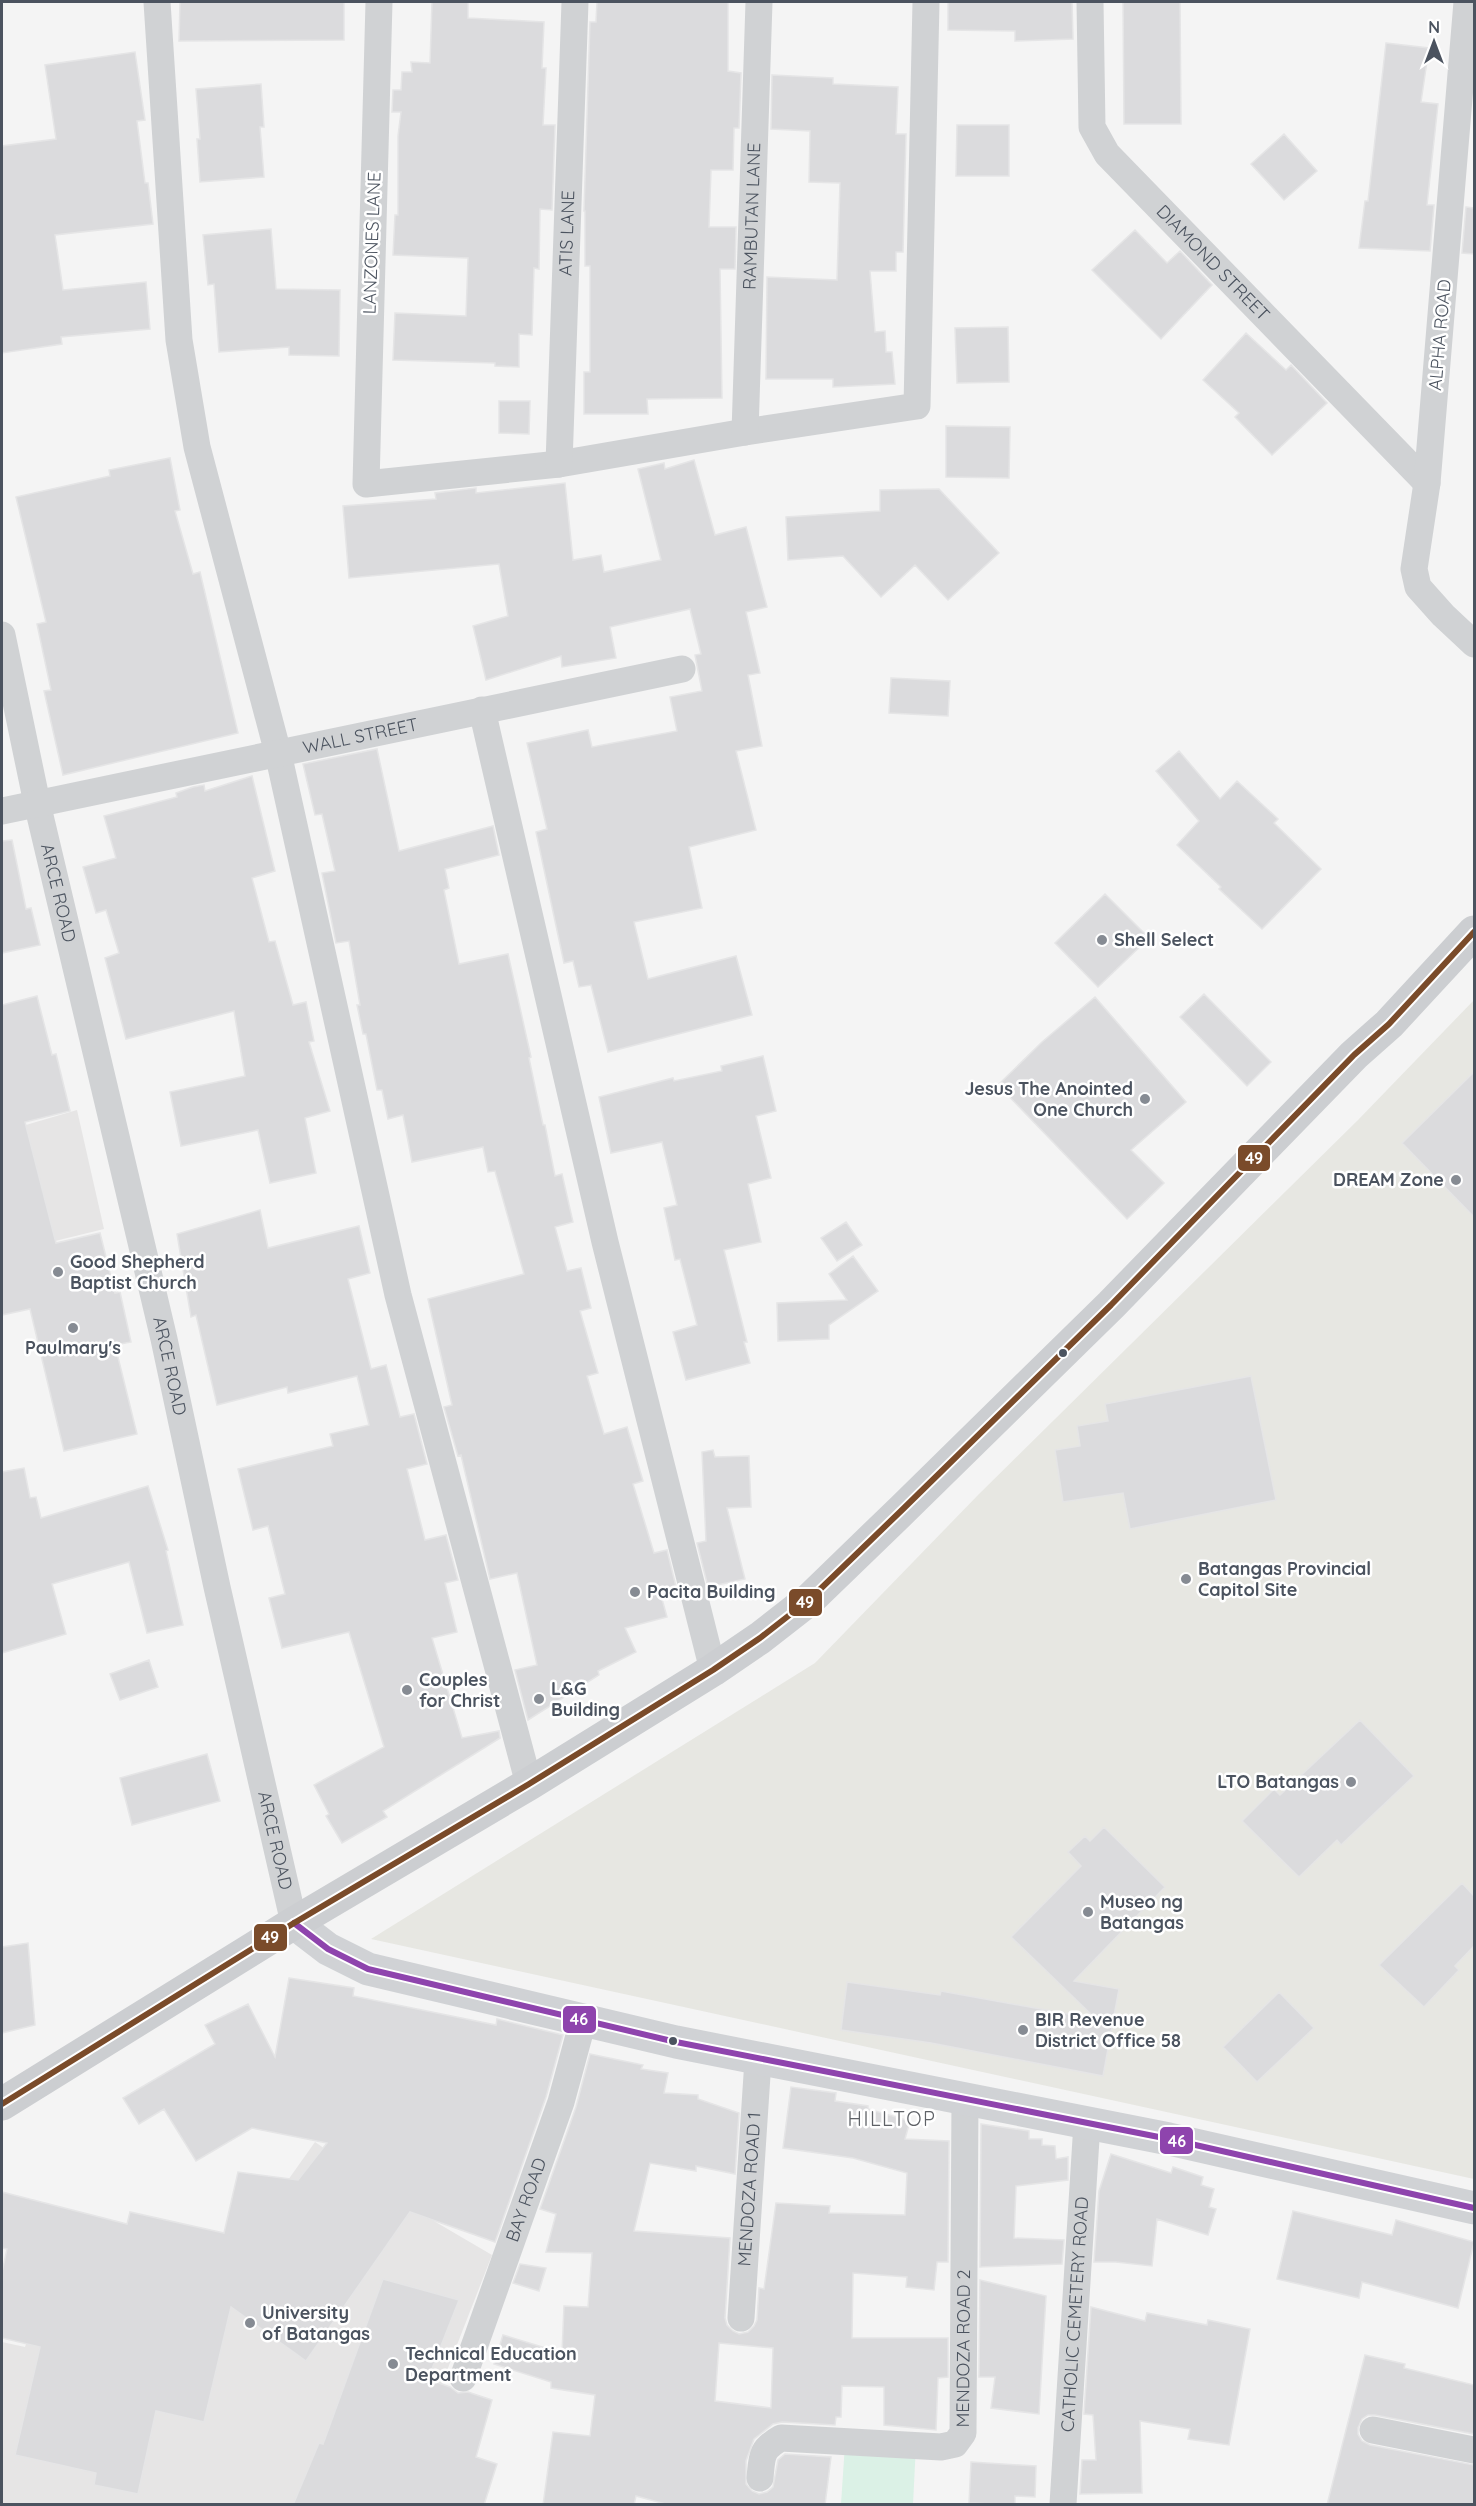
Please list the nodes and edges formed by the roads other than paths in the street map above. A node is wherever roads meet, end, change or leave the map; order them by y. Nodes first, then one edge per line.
1 (157, 2) edge
2 (379, 2) edge
3 (574, 2) edge
4 (759, 2) edge
5 (926, 2) edge
6 (1090, 2) edge
7 (1467, 2) edge
8 (745, 432) junction
9 (559, 464) junction
10 (1427, 483) junction
11 (2, 635) edge
12 (1474, 644) edge
13 (682, 669) dead end
14 (482, 710) junction
15 (278, 753) junction
16 (37, 803) junction
17 (2, 811) edge
18 (1474, 932) edge
19 (713, 1670) junction
20 (529, 1784) junction
21 (294, 1923) junction
22 (583, 2021) junction
23 (758, 2060) junction
24 (965, 2098) junction
25 (2, 2104) edge
26 (1087, 2122) junction
27 (1474, 2208) edge
28 (741, 2318) dead end
29 (463, 2378) dead end
30 (1373, 2430) dead end
31 (1474, 2450) edge
32 (760, 2478) dead end
33 (1062, 2505) edge

1 - 15 street
2 - 9 street, LANZONES LANE
3 - 9 street, ATIS LANE
4 - 8 street, RAMBUTAN LANE
5 - 8 street
6 - 10 street, DIAMOND STREET
7 - 10 street, ALPHA ROAD
8 - 9 street
10 - 12 street, ALPHA ROAD
11 - 16 street, ARCE ROAD
13 - 14 street, WALL STREET
14 - 15 street, WALL STREET
14 - 19 street
15 - 16 street, WALL STREET
15 - 20 street
16 - 17 street, WALL STREET
16 - 21 street, ARCE ROAD
18 - 19 main road
19 - 20 main road
20 - 21 main road
21 - 22 street
21 - 25 main road
22 - 23 street
22 - 29 street, BAY ROAD
23 - 24 street
23 - 28 street, MENDOZA ROAD 1
24 - 26 street
24 - 32 street, MENDOZA ROAD 2
26 - 27 street
26 - 33 street, CATHOLIC CEMETERY ROAD
30 - 31 street

